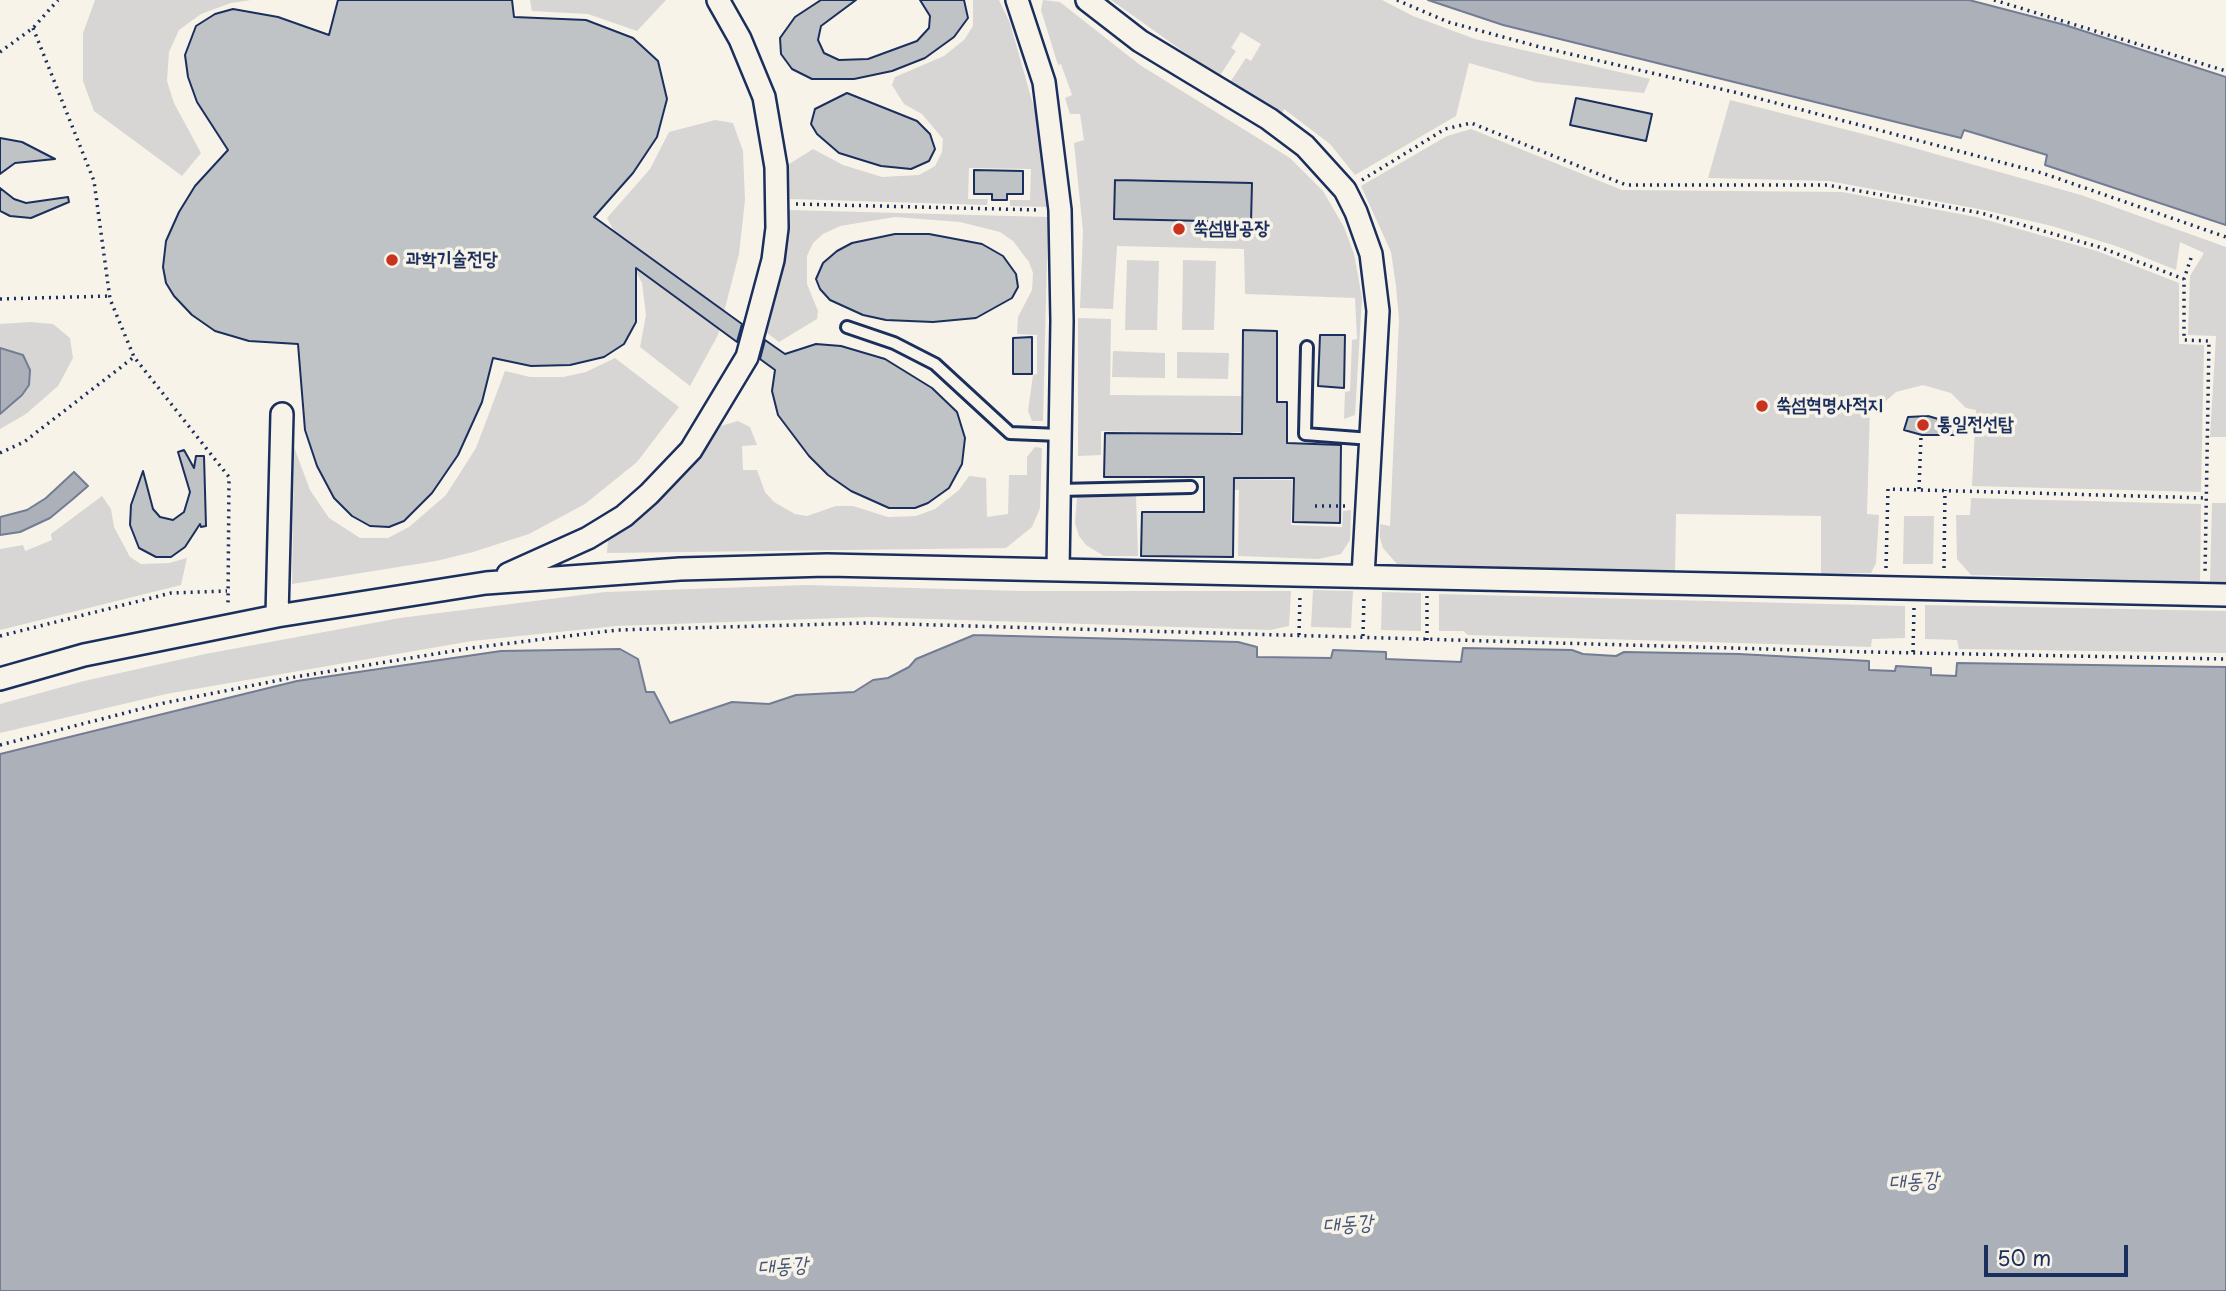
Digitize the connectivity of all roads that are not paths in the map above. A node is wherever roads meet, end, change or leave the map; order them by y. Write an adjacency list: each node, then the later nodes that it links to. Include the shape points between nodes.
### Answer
1 (718, 0): 12 (street, via 744,48 772,131 777,203 773,260 747,357 691,450 649,494 605,528)
2 (1017, 0): 7 (street, via 1044,82 1060,210)
3 (1087, 0): 8 (street, via 1140,41 1287,133 1345,190 1364,230 1376,280)
4 (847, 327): 7 (lane, via 934,364 1010,433)
5 (1307, 347): 8 (lane, via 1305,435)
6 (282, 414): 15 (street)
7 (1060, 435): 10 (street)
8 (1371, 439): 13 (street)
9 (1191, 486): 10 (lane)
10 (1059, 490): 11 (street)
11 (1058, 570): 12 (street, via 827,565 680,569); 13 (street)
12 (486, 583): 15 (street)
13 (1363, 585): 14 (street, via 1886,587)
14 (2216, 595)
15 (277, 616): 16 (street, via 84,655)
16 (0, 679)

